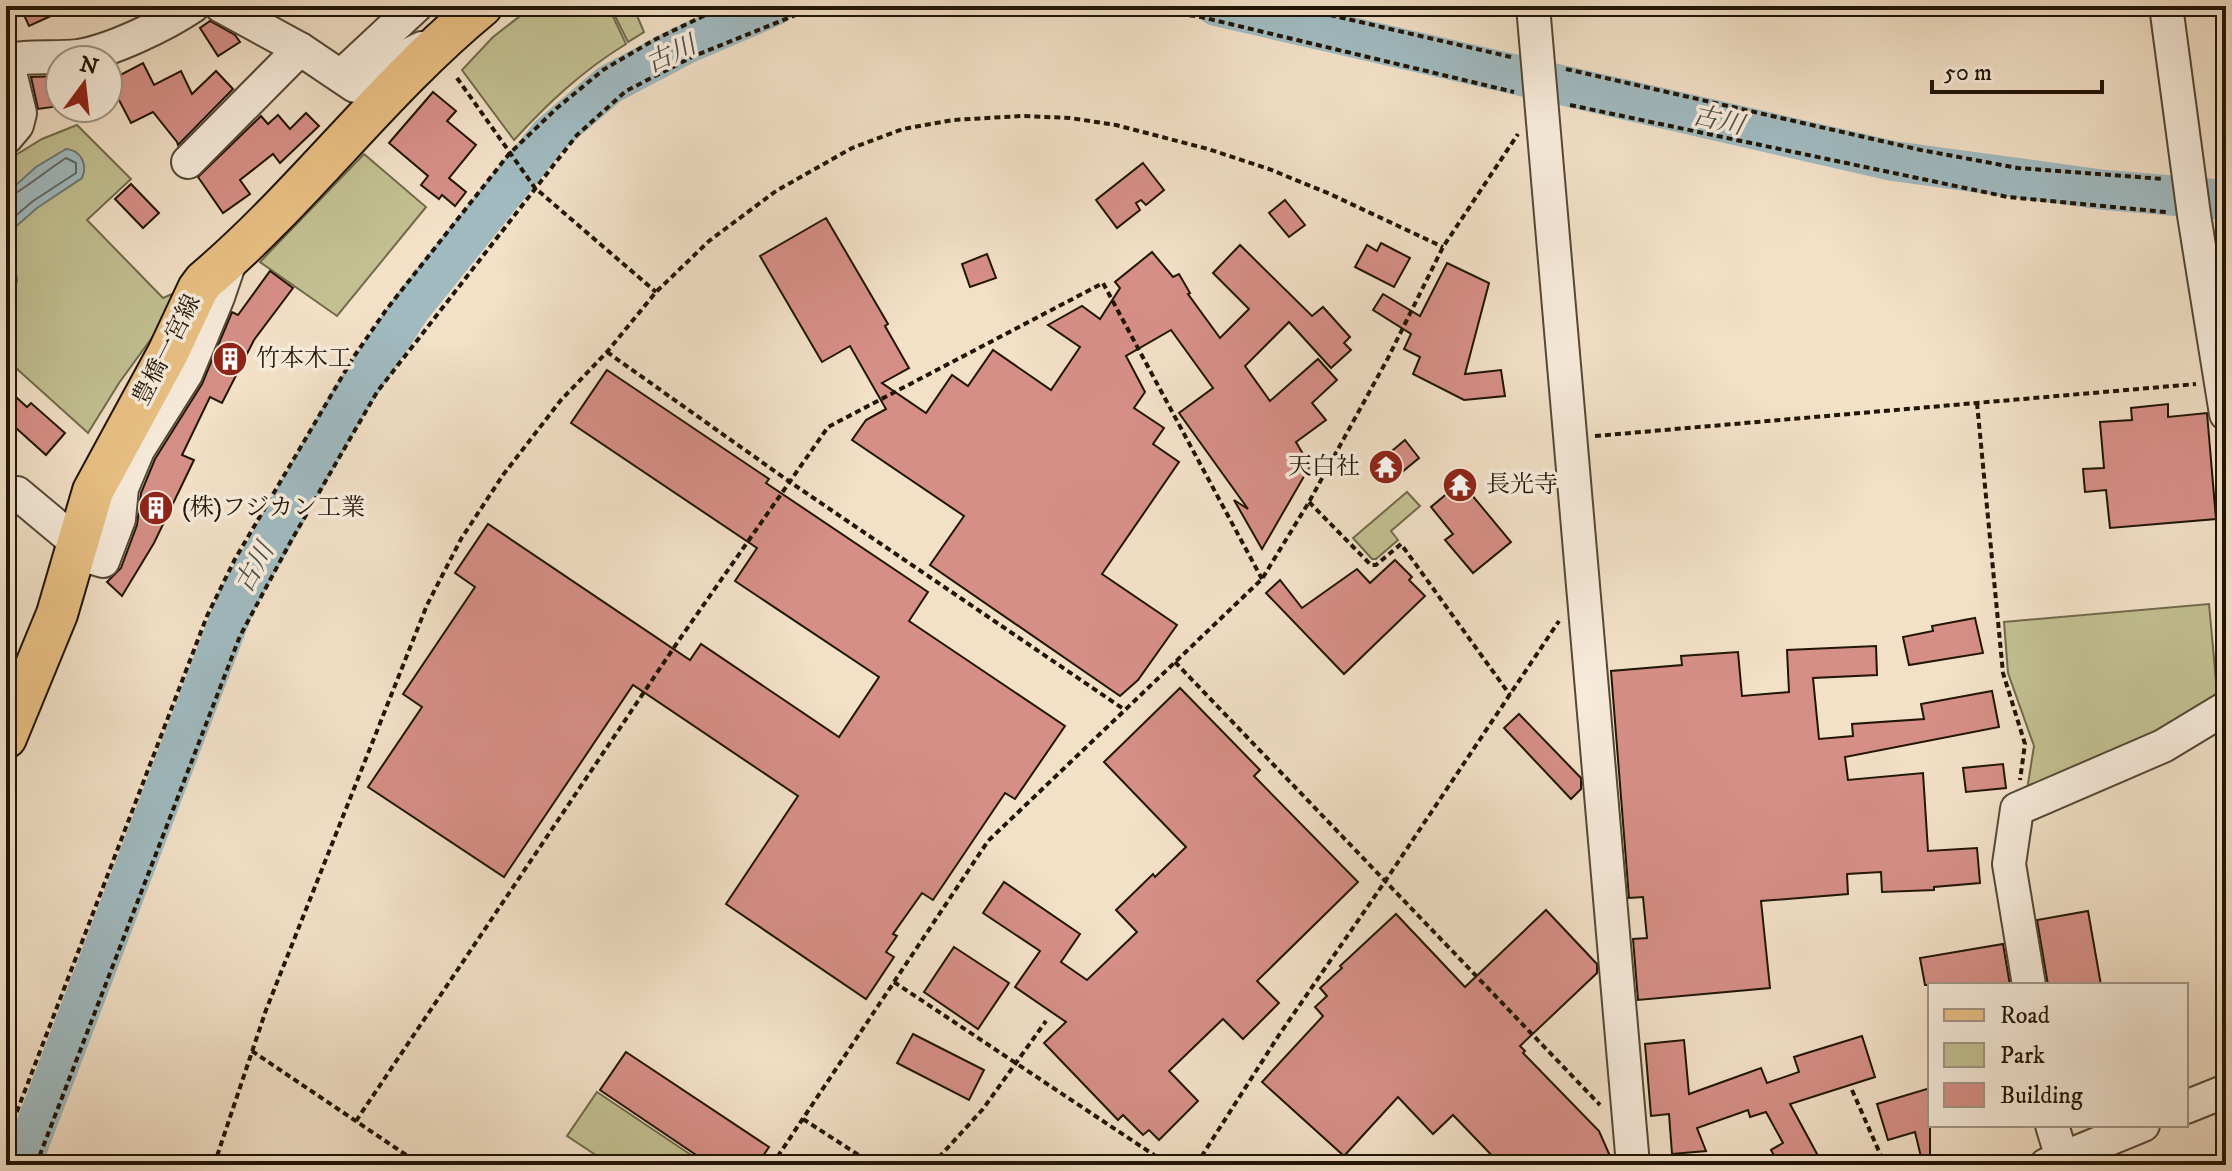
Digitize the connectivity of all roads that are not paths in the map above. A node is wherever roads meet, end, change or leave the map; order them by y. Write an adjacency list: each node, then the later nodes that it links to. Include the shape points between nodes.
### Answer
1 (193, 6): 9 (street, via 108,49 76,56)
2 (221, 6): 8 (street)
3 (416, 6): 10 (street)
4 (482, 6): 7 (main road, 豊橋一宮線)
5 (1533, 6): 23 (street)
6 (2166, 6): 13 (street)
7 (443, 38): 10 (street, via 366,82 355,86); 15 (main road, 豊橋一宮線, via 204,281 100,476)
8 (300, 49): 10 (street); 12 (street)
9 (7, 58): 11 (street, via 20,113)
10 (341, 76)
11 (6, 138)
12 (188, 162)
13 (2226, 414)
14 (17, 493): 15 (street)
15 (78, 544): 17 (main road, 豊橋一宮線, via 57,614)
16 (2226, 708): 18 (street, via 2163,746 2017,809 2009,864)
17 (6, 738)
18 (2029, 983)
19 (2226, 1091): 20 (street)
20 (2188, 1106)
21 (2052, 1127): 24 (street)
22 (2138, 1127): 24 (street)
23 (1639, 1162)
24 (2054, 1162)

